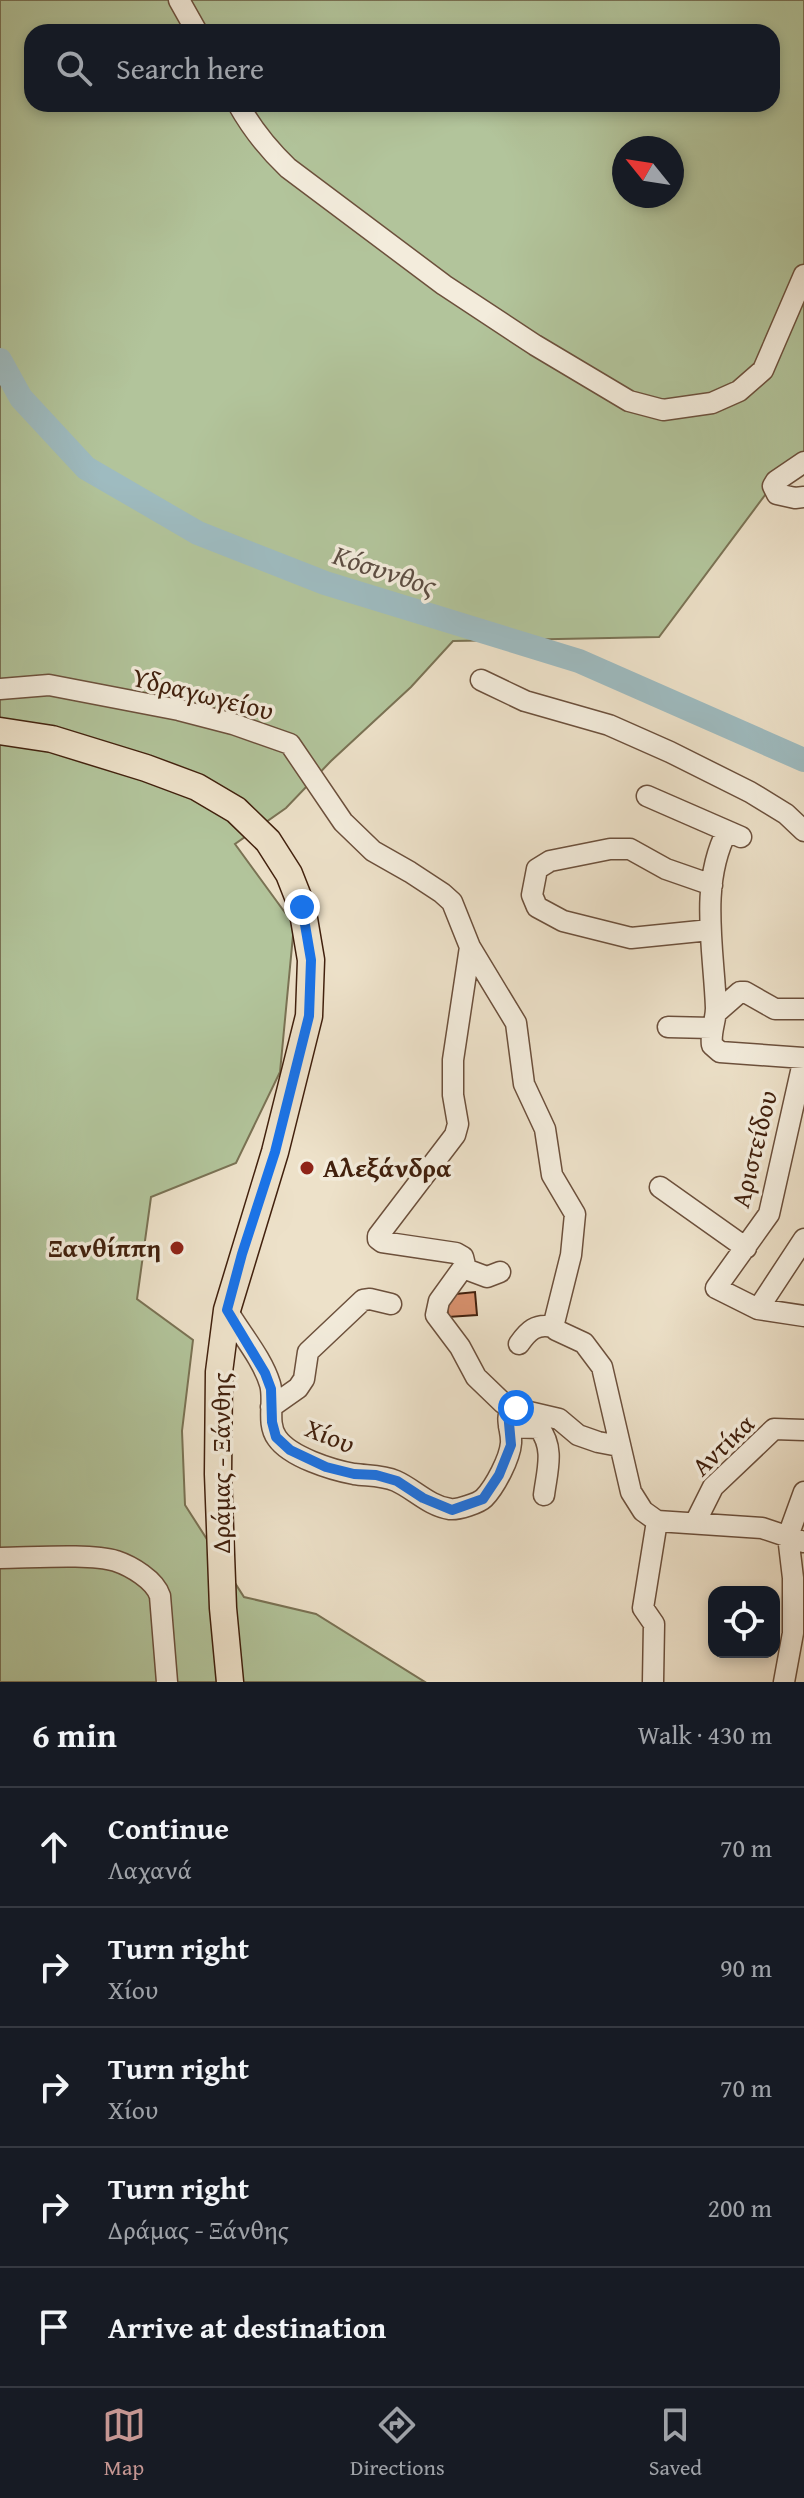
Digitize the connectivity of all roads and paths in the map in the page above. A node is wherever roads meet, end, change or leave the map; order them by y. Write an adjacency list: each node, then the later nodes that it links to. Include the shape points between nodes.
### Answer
1 (179, 0): 2 (street)
2 (192, 24)
3 (243, 112): 4 (street, via 268,150 444,285 629,401 663,410 687,409 739,391 763,370)
4 (804, 275)
5 (804, 462): 6 (street, via 773,486 777,494)
6 (804, 497)
7 (481, 680): 11 (street, via 670,752 750,792)
8 (0, 689): 14 (street, Υδραγωγείου, via 49,685 179,710 290,744 343,822 373,851 452,902)
9 (0, 731): 26 (main road, Δράμας - Ξάνθης, via 52,739 197,787 236,810 268,841 302,907 311,960 309,1016)
10 (647, 796): 12 (street, via 734,834 718,855)
11 (804, 831)
12 (712, 885): 13 (street); 13 (street, via 630,849 610,849 550,861 537,869 532,895 537,907 563,921 631,938)
13 (710, 930): 16 (street)
14 (470, 947): 22 (street, via 453,1060 455,1135 378,1236 382,1242 456,1253 463,1257); 28 (street, Υδραγωγείου, via 516,1023 524,1084 545,1129 552,1175 575,1214)
15 (804, 1009): 16 (street, via 775,1009 740,992)
16 (714, 1020): 17 (street); 18 (street, via 712,1045 720,1052)
17 (668, 1027)
18 (804, 1058): 21 (street, Αριστείδου, via 769,1214)
19 (660, 1187): 21 (street)
20 (804, 1239): 25 (street)
21 (746, 1248): 25 (street, Αριστείδου, via 716,1288)
22 (463, 1268): 23 (street, via 487,1277); 31 (street, via 439,1301 436,1315)
23 (500, 1272)
24 (391, 1304): 30 (street, via 363,1300 308,1352 298,1388)
25 (758, 1309): 27 (street)
26 (227, 1310): 30 (street, Χίου, via 265,1373); 41 (main road, Δράμας - Ξάνθης, via 219,1372 218,1474)
27 (804, 1316)
28 (553, 1327): 29 (street, via 536,1326); 33 (street, via 584,1343 602,1367)
29 (519, 1344)
30 (271, 1407): 31 (street, Χίου, via 276,1437 290,1450 326,1467 397,1481 452,1510 483,1499 505,1463)
31 (510, 1418): 33 (street, via 559,1419 578,1435); 35 (street, via 539,1428 546,1437 550,1447)
32 (804, 1430): 37 (street, Αντίκα, via 774,1429 713,1487)
33 (619, 1446): 36 (street, via 631,1492)
34 (804, 1492): 38 (street)
35 (544, 1495)
36 (657, 1521): 37 (street); 42 (street, via 643,1608 654,1624)
37 (695, 1523): 38 (street, via 762,1528)
38 (796, 1539): 43 (street, via 793,1633)
39 (0, 1558): 40 (street, via 115,1561 142,1575 160,1596)
40 (167, 1682)
41 (230, 1682)
42 (653, 1682)
43 (784, 1682)

